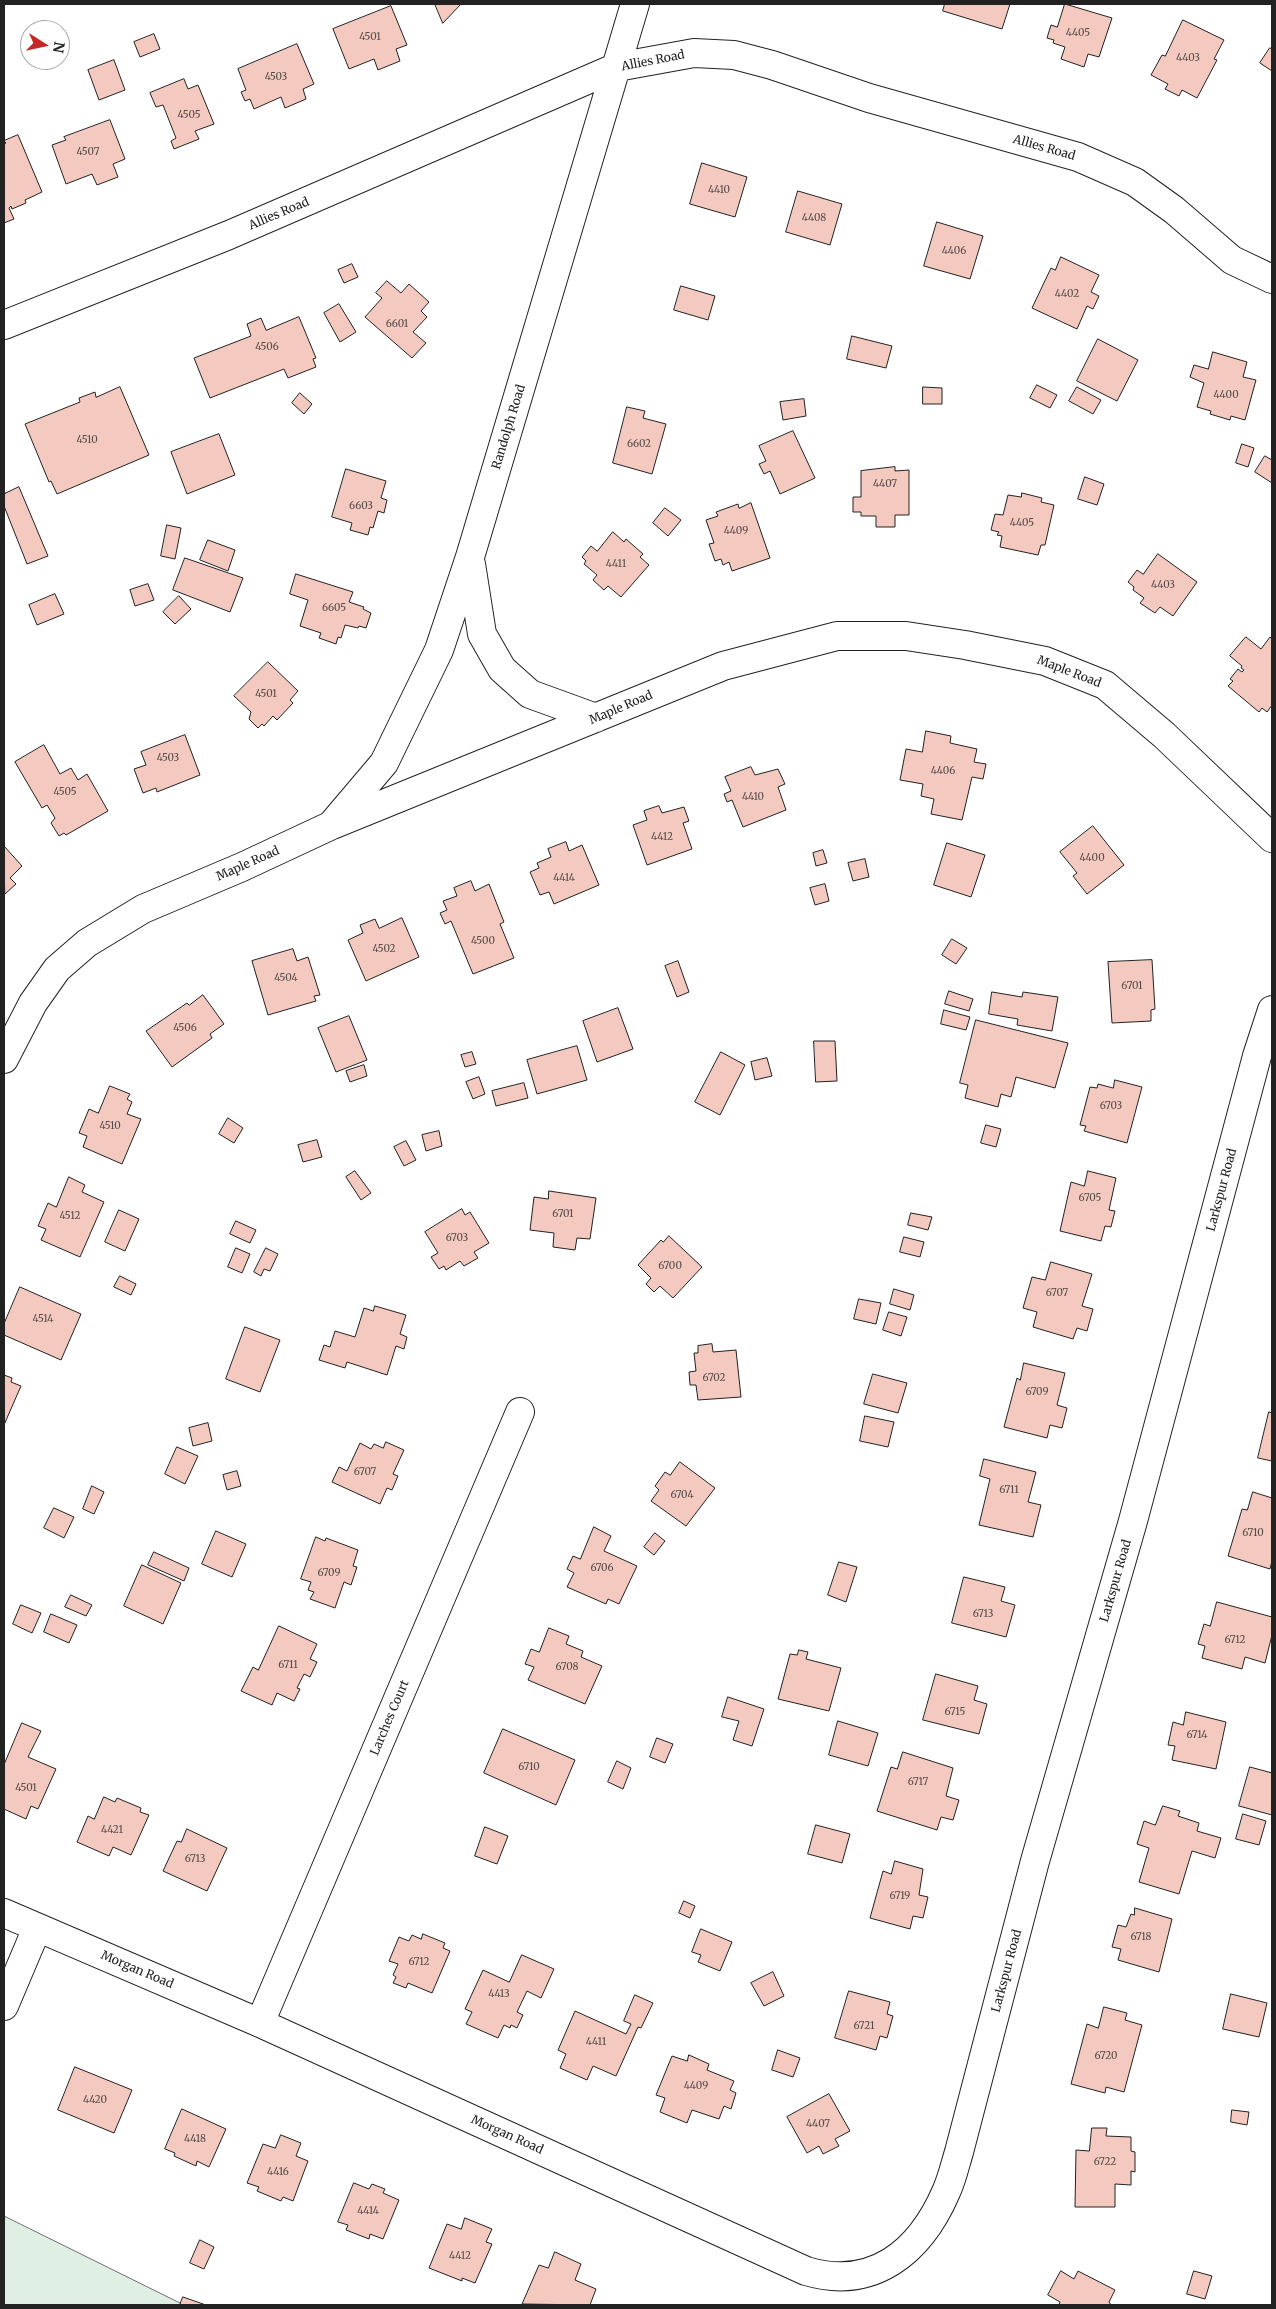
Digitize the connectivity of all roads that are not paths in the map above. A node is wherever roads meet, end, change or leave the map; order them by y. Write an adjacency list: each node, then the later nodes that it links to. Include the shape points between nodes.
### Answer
1 (635, 4): 2 (street, Randolph Road)
2 (617, 67): 3 (street, Allies Road, via 694,53 734,55 869,98 1078,157 1135,182 1174,210 1232,260); 4 (street, Allies Road, via 229,235); 5 (street, Randolph Road)
3 (1272, 279)
4 (4, 324)
5 (470, 557): 6 (street, via 482,634 502,669 530,694); 7 (street, Randolph Road, via 439,650 403,728 384,764)
6 (596, 718): 7 (street, Maple Road); 8 (street, Maple Road, via 723,666 836,636 906,636 966,645 1045,661 1105,685 1164,735)
7 (332, 825): 10 (street, Maple Road, via 143,909 87,943 57,969 33,1003)
8 (1272, 838)
9 (1272, 1010): 16 (street, Larkspur Road, via 1133,1521 1035,1861)
10 (4, 1059)
11 (520, 1412): 15 (street, Larches Court)
12 (4, 1913): 13 (street, Morgan Road)
13 (37, 1928): 14 (street); 15 (street, Morgan Road)
14 (4, 2006)
15 (260, 2023): 16 (street, Morgan Road, via 822,2276 846,2277 870,2272 895,2261 915,2243 932,2220 947,2190)
16 (959, 2152)

